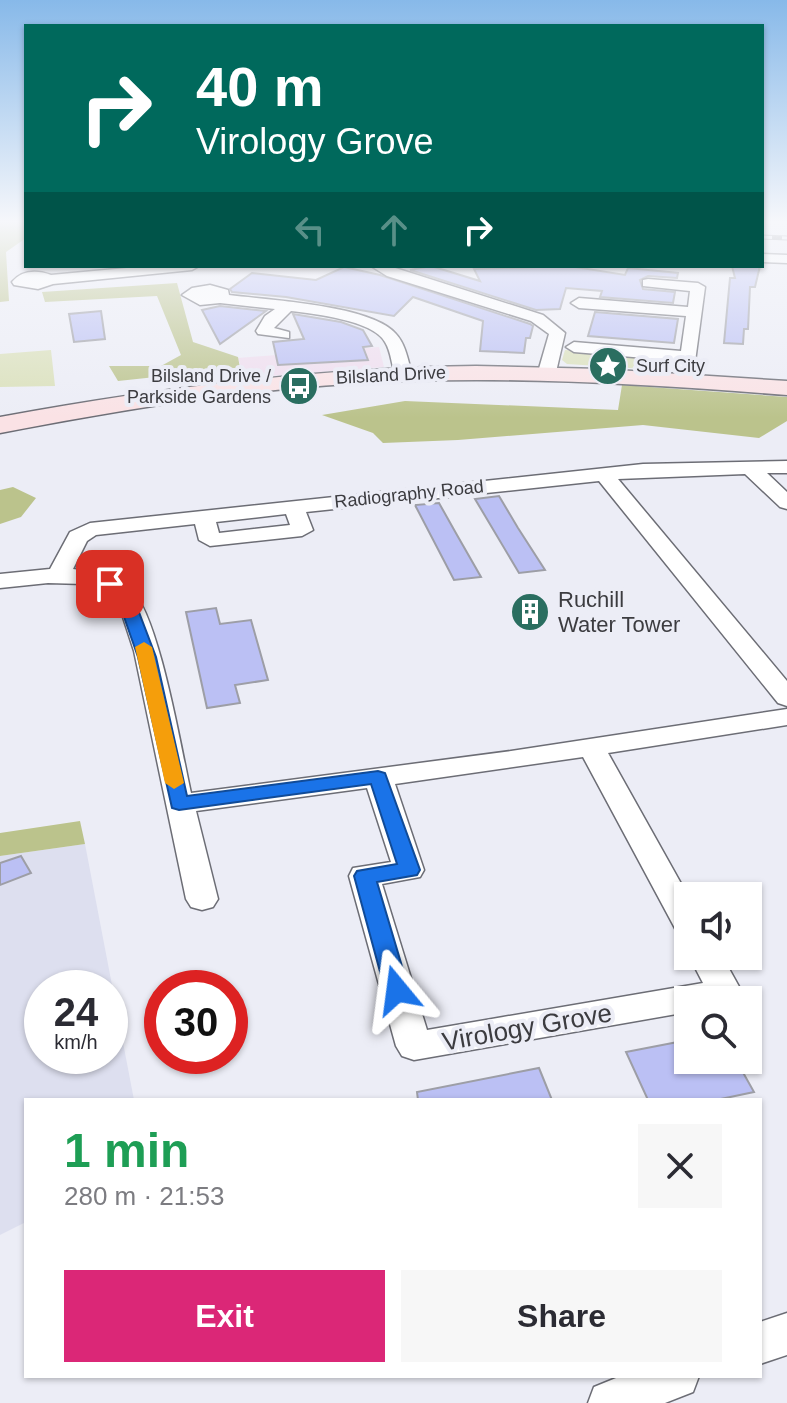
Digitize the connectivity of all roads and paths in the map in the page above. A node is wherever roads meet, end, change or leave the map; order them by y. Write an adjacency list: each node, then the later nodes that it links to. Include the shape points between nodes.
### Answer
1 (439, 287): 10 (street, via 552,327 557,333)
2 (698, 287): 6 (street)
3 (220, 298): 5 (street)
4 (579, 303): 6 (street)
5 (286, 308): 7 (street, via 258,331); 11 (street, via 372,324 390,336)
6 (692, 312): 9 (street)
7 (283, 335)
8 (574, 347): 9 (street)
9 (687, 368): 10 (main road, Bilsland Drive); 12 (main road, Bilsland Drive)
10 (547, 372): 11 (main road, Bilsland Drive)
11 (403, 374): 13 (main road, Bilsland Drive, via 229,387)
12 (786, 388)
13 (0, 425)
14 (787, 467): 15 (street, Radiography Road)
15 (750, 468): 16 (street, Radiography Road); 17 (street)
16 (604, 474): 18 (street, Radiography Road, via 294,506 302,530 210,540 204,516 90,529 78,537); 20 (street)
17 (787, 503)
18 (58, 576): 19 (street); 24 (street, via 110,584 124,594 147,657)
19 (0, 581)
20 (787, 698)
21 (787, 717): 22 (street)
22 (591, 747): 23 (street); 25 (street)
23 (378, 777): 24 (street); 27 (street, Virology Grove, via 409,870 364,876 414,1046 725,992)
24 (179, 804): 26 (street)
25 (674, 898)
26 (202, 899)
27 (713, 970)
28 (787, 1334): 29 (street)
29 (762, 1342)
30 (672, 1378): 31 (street)
31 (610, 1403)

